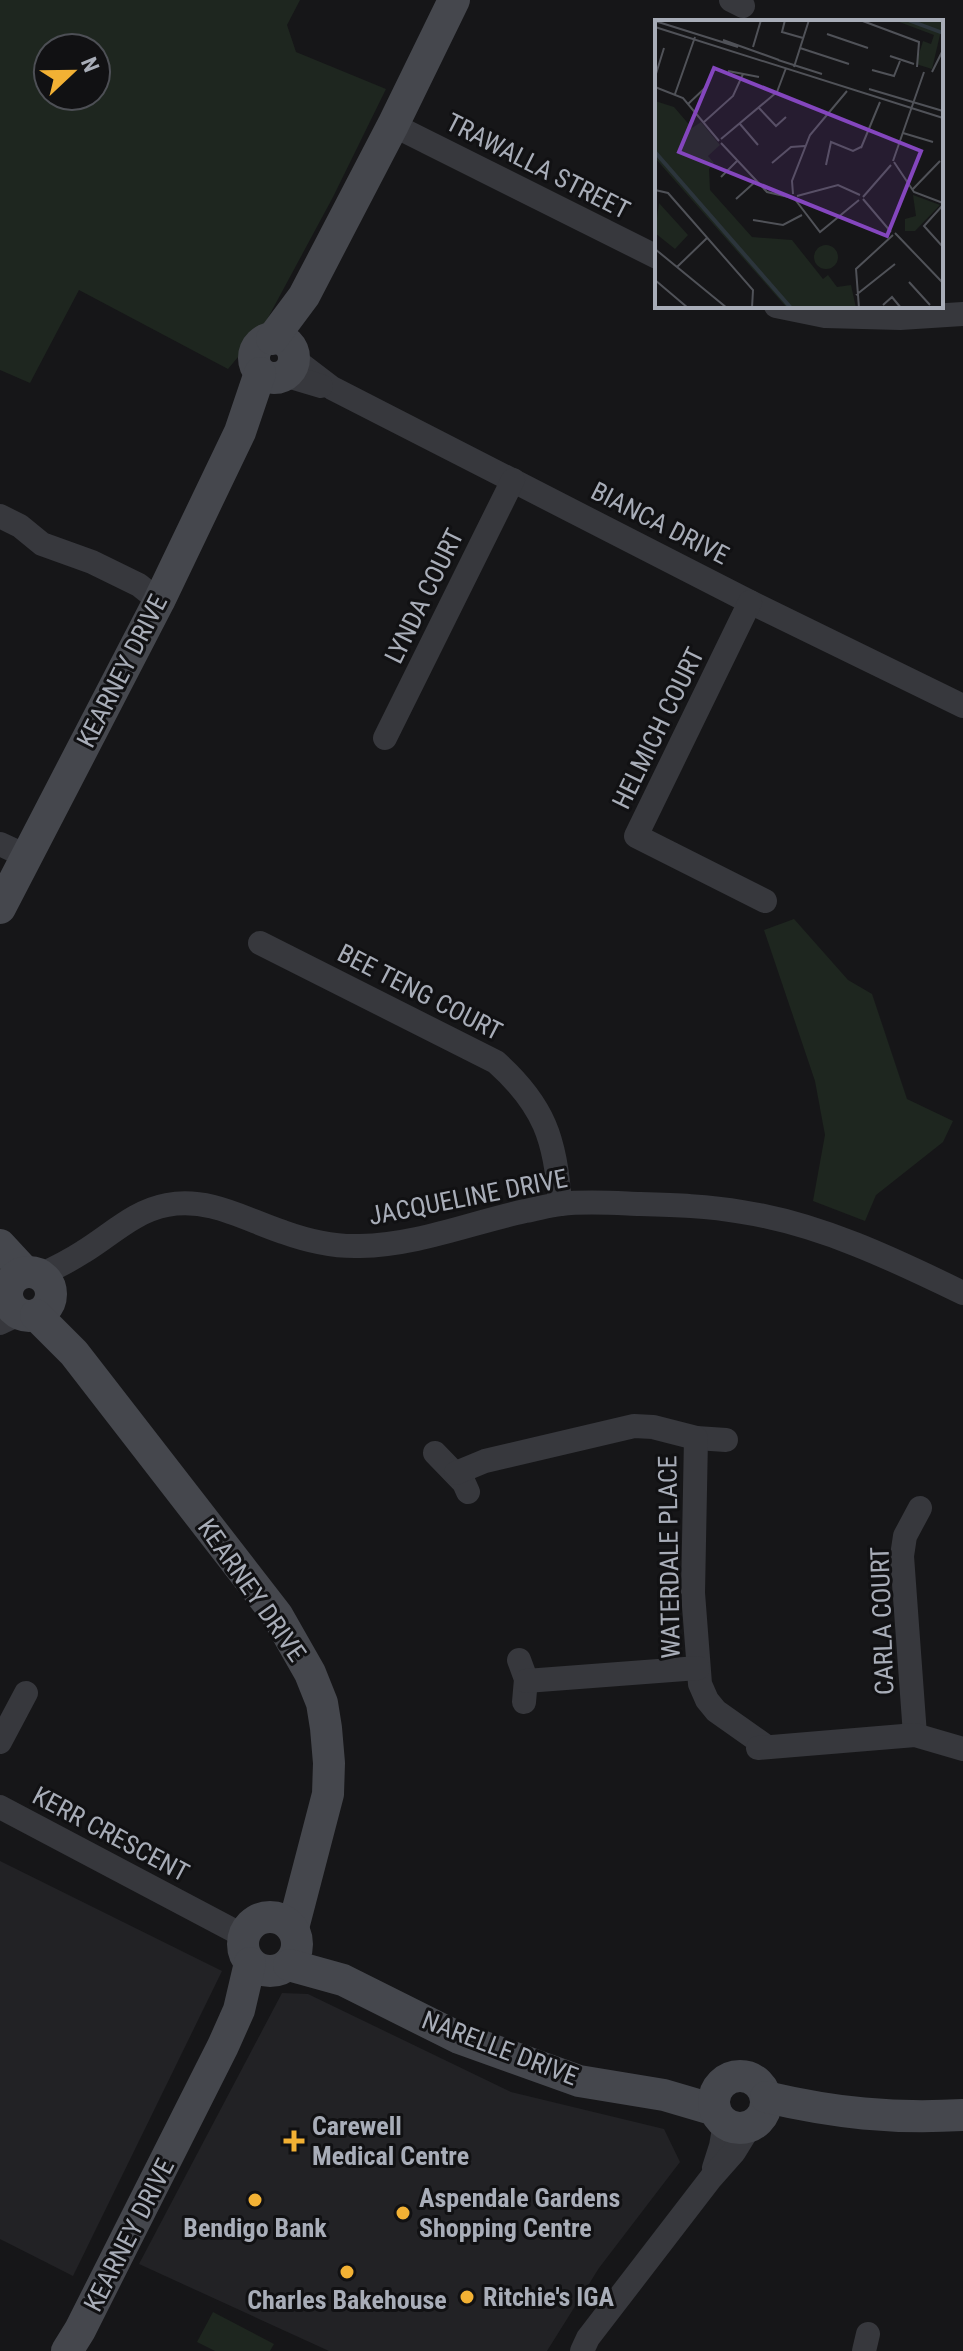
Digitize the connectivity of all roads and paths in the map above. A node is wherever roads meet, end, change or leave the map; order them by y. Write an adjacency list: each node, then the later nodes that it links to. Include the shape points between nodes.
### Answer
1 (454, 0): 2 (street, KEARNEY DRIVE)
2 (393, 125): 3 (street, TRAWALLA STREET); 6 (street, KEARNEY DRIVE, via 304,296)
3 (655, 256)
4 (786, 308): 5 (street, via 825,316)
5 (963, 314)
6 (279, 362): 7 (street, BIANCA DRIVE); 9 (street, KEARNEY DRIVE)
7 (513, 480): 10 (street, BIANCA DRIVE); 12 (street, LYNDA COURT)
8 (0, 516): 9 (street, via 42,544 92,562)
9 (159, 601): 13 (street, KEARNEY DRIVE)
10 (750, 602): 11 (street, BIANCA DRIVE); 14 (street, HELMICH COURT, via 636,836)
11 (963, 706)
12 (385, 738)
13 (13, 850): 15 (street, KEARNEY DRIVE)
14 (765, 901)
15 (0, 908)
16 (260, 943): 17 (street, BEE TENG COURT, via 496,1062 538,1109 550,1140)
17 (560, 1204): 19 (street, JACQUELINE DRIVE, via 680,1205 742,1212 840,1239); 20 (street, JACQUELINE DRIVE, via 419,1239 358,1246 324,1244 211,1206 165,1205 122,1224)
18 (0, 1245): 20 (street, KEARNEY DRIVE)
19 (963, 1293)
20 (21, 1295): 32 (street, KEARNEY DRIVE, via 74,1353 277,1615 322,1703 328,1794 312,1863)
21 (696, 1438): 22 (street); 23 (street, WATERDALE PLACE, via 634,1426 495,1459 462,1483); 25 (street, WATERDALE PLACE, via 693,1571)
22 (726, 1440)
23 (435, 1453)
24 (920, 1508): 28 (street, CARLA COURT, via 905,1536 902,1556)
25 (698, 1668): 26 (street); 28 (street, WATERDALE PLACE, via 713,1707 762,1748)
26 (523, 1681)
27 (26, 1693): 29 (street)
28 (915, 1735): 30 (street)
29 (0, 1742)
30 (963, 1749)
31 (0, 1807): 32 (street, KERR CRESCENT)
32 (272, 1944): 33 (street, NARELLE DRIVE, via 459,2038 579,2081); 35 (street, KEARNEY DRIVE)
33 (739, 2110): 34 (street, NARELLE DRIVE); 36 (street, via 734,2152)
34 (963, 2115)
35 (75, 2344)
36 (582, 2351)

